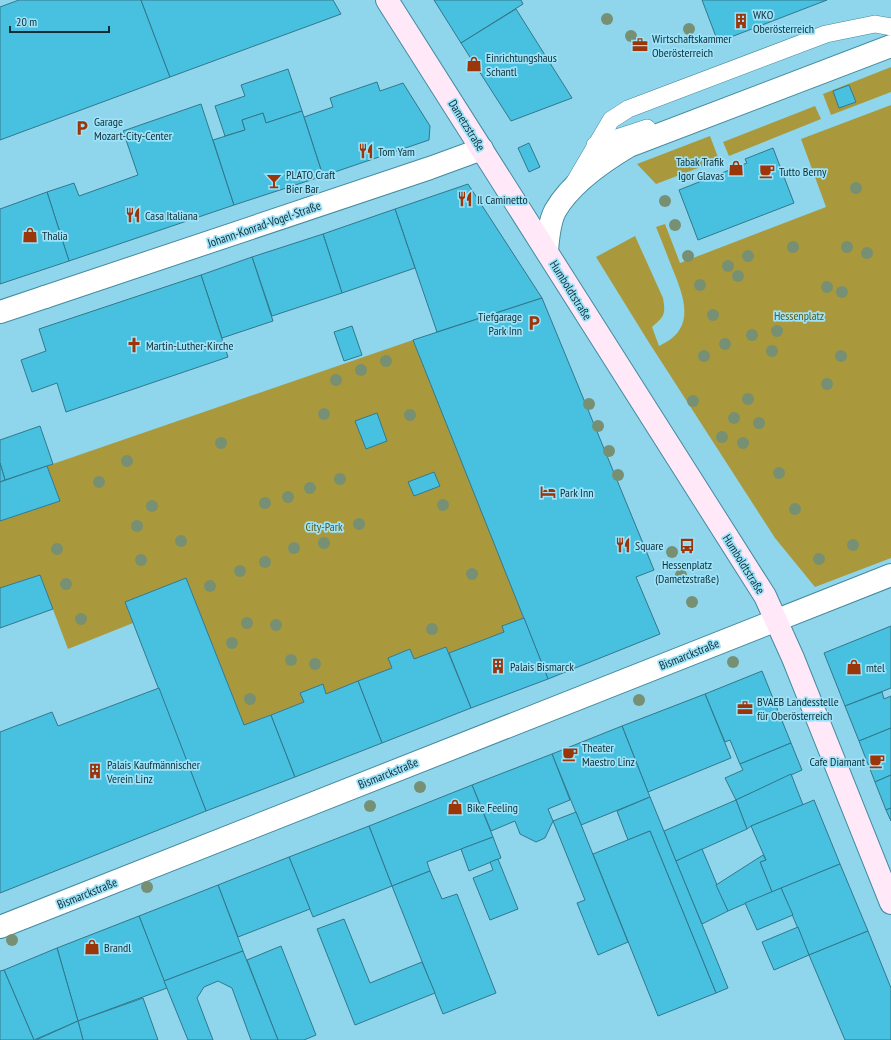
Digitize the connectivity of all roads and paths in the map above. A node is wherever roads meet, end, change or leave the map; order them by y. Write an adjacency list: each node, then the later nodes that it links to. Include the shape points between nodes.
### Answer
1 (387, 0): 6 (main road, Dametzstraße)
2 (891, 27): 5 (lane, via 875,24 826,34 628,109 611,120)
3 (891, 38): 5 (lane)
4 (891, 46): 7 (street, via 629,146 592,171)
5 (595, 145): 7 (lane)
6 (482, 149): 8 (main road, Dametzstraße); 9 (street, Johann-Konrad-Vogel-Straße)
7 (566, 196): 8 (street, via 555,212)
8 (546, 251): 11 (main road, Humboldtstraße, via 765,596)
9 (0, 312)
10 (891, 574): 11 (street)
11 (776, 619): 12 (main road, Humboldtstraße); 13 (street, Bismarckstraße)
12 (891, 903)
13 (0, 927)

